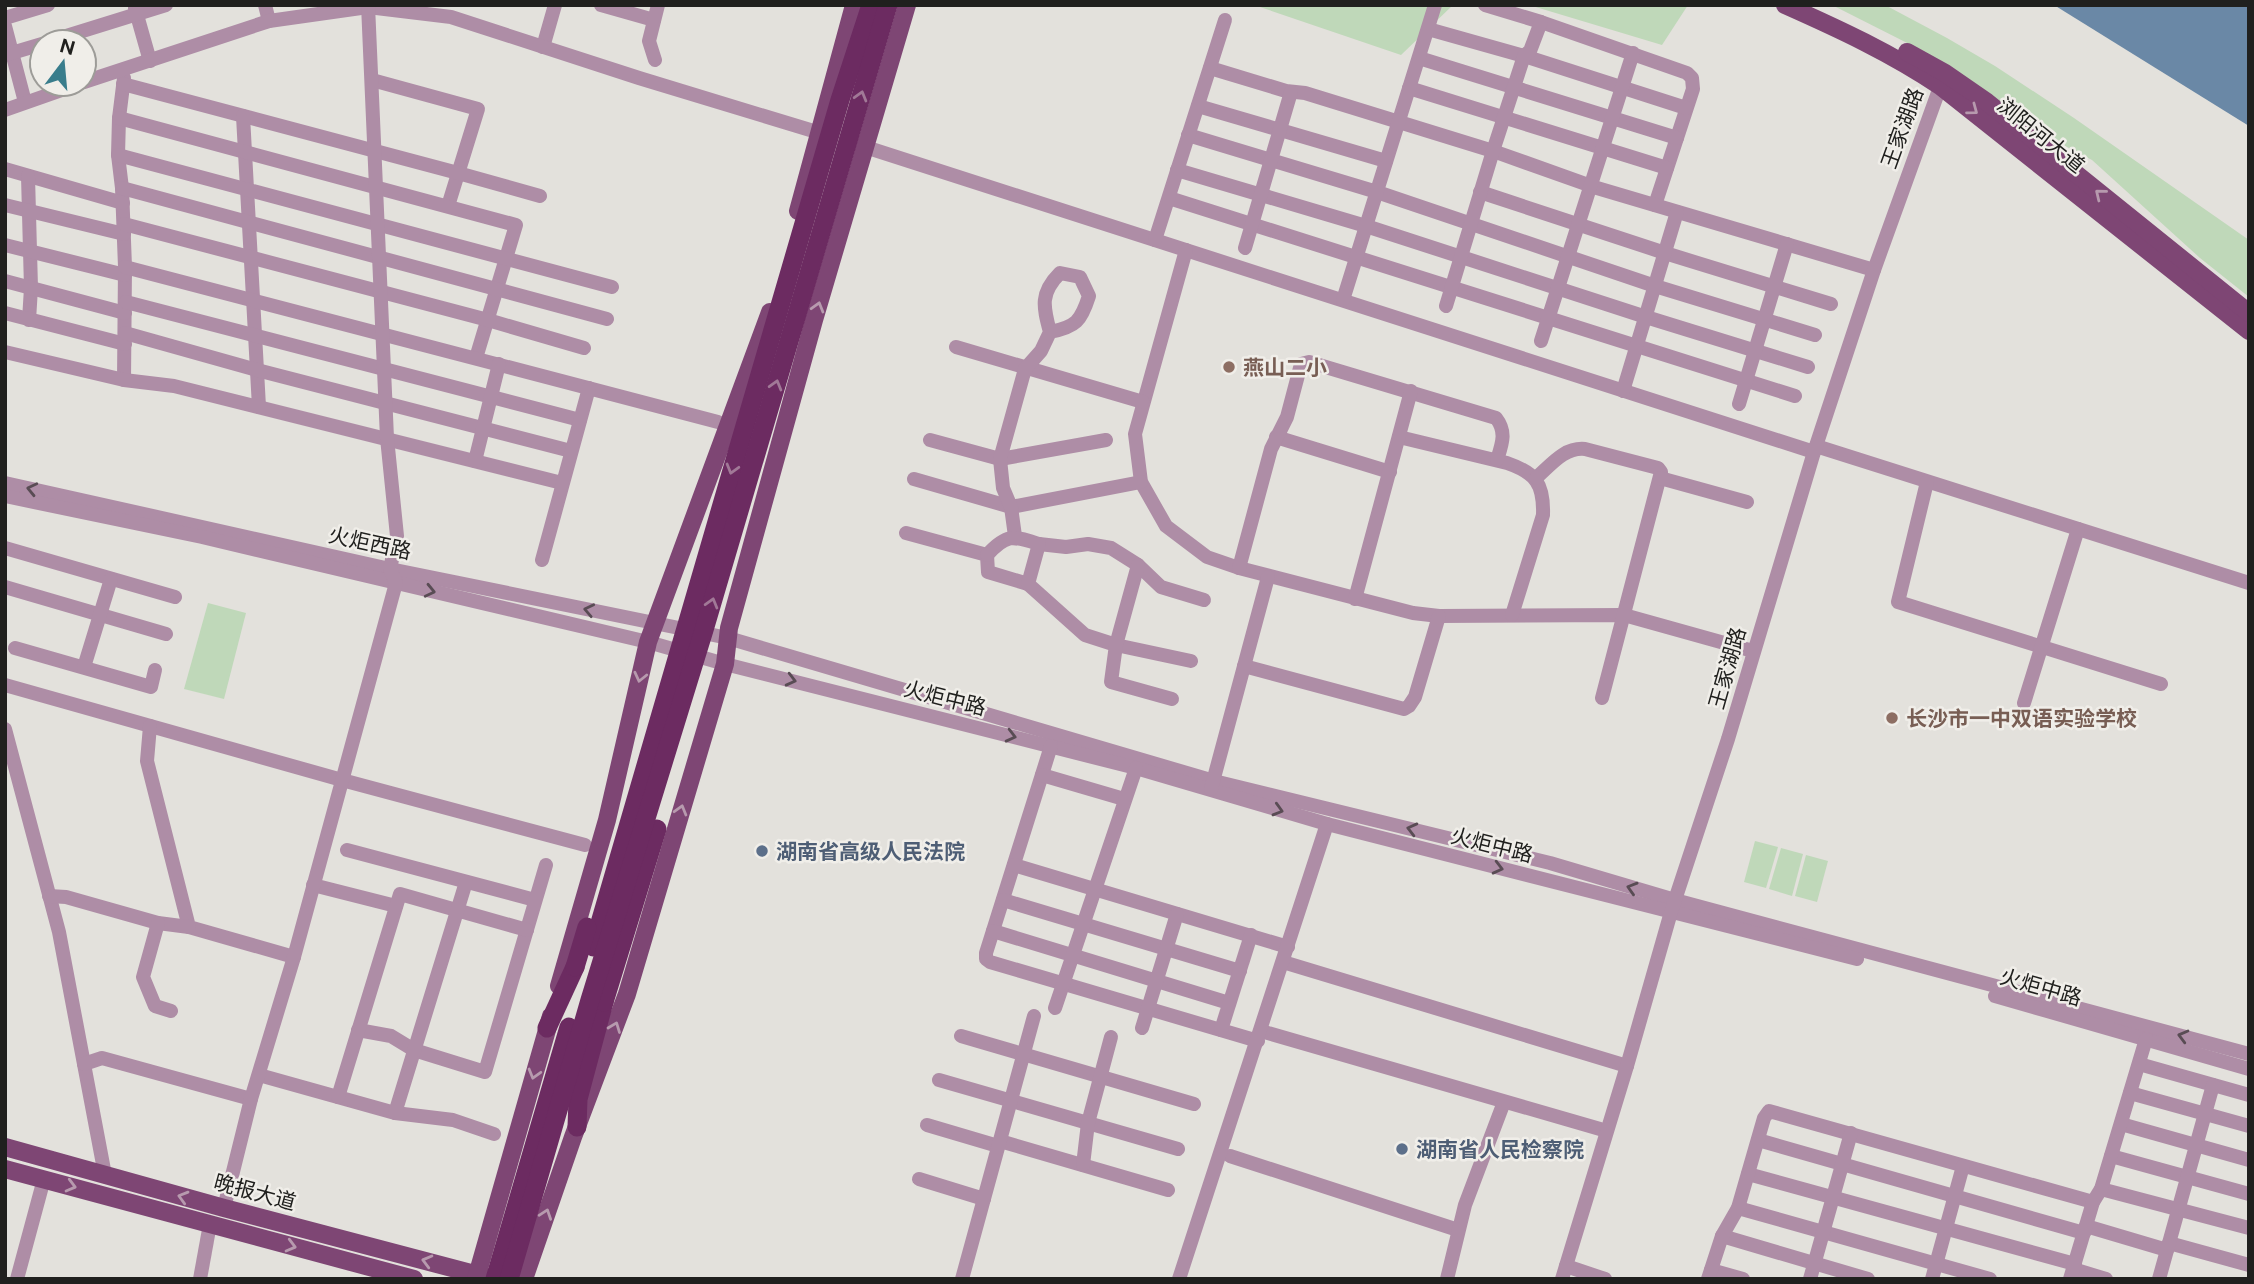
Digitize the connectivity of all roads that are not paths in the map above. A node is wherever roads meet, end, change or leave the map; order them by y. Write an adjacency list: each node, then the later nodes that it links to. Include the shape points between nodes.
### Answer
1 (48, 5): 18 (street)
2 (166, 5): 15 (street)
3 (265, 5): 20 (street)
4 (555, 5): 25 (street)
5 (601, 5): 17 (street)
6 (853, 5): 54 (main road)
7 (871, 5): 205 (highway, one-way to 205, bridge, via 840,100)
8 (888, 5): 205 (highway, one-way to 8, bridge)
9 (907, 5): 57 (main road)
10 (1435, 5): 24 (street)
11 (1485, 5): 21 (street)
12 (1785, 5): 36 (main road, 浏阳河大道)
13 (1811, 5): 36 (main road, 浏阳河大道, via 1862,28)
14 (368, 6): 16 (street); 20 (street); 37 (street)
15 (135, 10): 23 (street); 32 (street)
16 (452, 11): 25 (street)
17 (656, 12): 31 (street, via 649,41)
18 (5, 18)
19 (1225, 20): 33 (street)
20 (269, 21): 32 (street)
21 (1541, 22): 27 (street); 29 (street)
22 (5, 26): 28 (street)
23 (86, 28)
24 (1428, 29): 29 (street); 30 (street)
25 (543, 47): 54 (street)
26 (28, 48): 28 (street)
27 (1633, 53): 40 (street); 46 (street, via 1692,78)
28 (9, 54): 44 (street)
29 (1524, 56): 39 (street); 40 (street)
30 (1419, 58): 39 (street); 41 (street)
31 (654, 60)
32 (150, 61): 34 (street)
33 (1210, 68): 42 (street); 45 (street)
34 (125, 69): 35 (street); 38 (street)
35 (98, 78)
36 (1942, 79): 105 (street, 王家湖路); 122 (main road, 浏阳河大道, one-way to 36, via 1987,102); 130 (main road, 浏阳河大道, one-way to 130, via 1980,116)
37 (372, 80): 59 (street); 68 (street, via 478,109)
38 (123, 84): 48 (street); 50 (street)
39 (1514, 86): 49 (street); 51 (street)
40 (1623, 87): 46 (street); 51 (street)
41 (1409, 88): 49 (street); 52 (street)
42 (1291, 92): 52 (street); 53 (street)
43 (37, 98): 44 (street)
44 (25, 102): 47 (street)
45 (1198, 106): 53 (street); 55 (street)
46 (1686, 108): 56 (street)
47 (5, 110)
48 (243, 116): 59 (street); 61 (street)
49 (1504, 117): 58 (street); 60 (street)
50 (119, 118): 61 (street); 62 (street)
51 (1612, 118): 56 (street); 58 (street)
52 (1399, 122): 60 (street); 64 (street)
53 (1280, 130): 63 (street); 64 (street)
54 (820, 133): 57 (street); 204 (main road, via 771,307)
55 (1188, 135): 63 (street); 67 (street)
56 (1677, 138): 65 (street)
57 (864, 146): 92 (street); 207 (main road, one-way to 57)
58 (1603, 147): 65 (street); 70 (street)
59 (374, 150): 68 (street); 71 (street)
60 (1493, 151): 70 (street); 75 (street)
61 (245, 153): 71 (street); 73 (street)
62 (118, 155): 72 (street); 73 (street)
63 (1269, 159): 74 (street); 76 (street)
64 (1386, 161): 74 (street)
65 (1667, 168): 81 (street)
66 (5, 169): 69 (street)
67 (1177, 170): 76 (street); 78 (street)
68 (458, 173): 77 (street); 82 (street)
69 (28, 176): 79 (street); 83 (street)
70 (1590, 186): 81 (street); 89 (street)
71 (376, 187): 82 (street); 86 (street)
72 (122, 188): 79 (street); 85 (street)
73 (247, 189): 85 (street); 86 (street)
74 (1377, 192): 87 (street); 90 (street)
75 (1480, 192): 87 (street); 89 (street)
76 (1259, 195): 88 (street); 90 (street)
77 (540, 196)
78 (1169, 198): 88 (street); 92 (street)
79 (123, 203): 91 (street)
80 (5, 205): 83 (street)
81 (1655, 205): 84 (street)
82 (448, 206): 100 (street, via 516,225)
83 (29, 211): 91 (street); 97 (street)
84 (1677, 212): 93 (street); 98 (street)
85 (249, 222): 103 (street); 104 (street)
86 (378, 223): 100 (street); 104 (street)
87 (1471, 223): 99 (street); 102 (street)
88 (1251, 224): 95 (street); 101 (street)
89 (1577, 225): 98 (street); 99 (street)
90 (1366, 226): 101 (street); 102 (street)
91 (124, 229): 103 (street); 106 (street)
92 (1155, 240): 96 (street)
93 (1787, 244): 105 (street); 109 (street)
94 (5, 245): 97 (street)
95 (1245, 248)
96 (1186, 250): 117 (street); 154 (street)
97 (29, 251): 106 (street); 112 (street)
98 (1665, 253): 108 (street); 109 (street)
99 (1567, 256): 108 (street); 114 (street)
100 (506, 257): 110 (street); 113 (street)
101 (1356, 257): 111 (street); 117 (street)
102 (1461, 257): 111 (street); 114 (street)
103 (251, 258): 115 (street); 116 (street)
104 (379, 258): 113 (street); 115 (street)
105 (1874, 270): 166 (street, 王家湖路)
106 (125, 271): 116 (street); 120 (street)
107 (5, 281): 112 (street)
108 (1655, 286): 123 (street); 126 (street)
109 (1774, 286): 118 (street); 126 (street)
110 (612, 287)
111 (1451, 287): 119 (street); 124 (street)
112 (31, 288): 120 (street); 127 (street)
113 (497, 288): 125 (street); 128 (street)
114 (1557, 288): 123 (street); 124 (street)
115 (381, 291): 128 (street); 131 (street)
116 (253, 300): 131 (street); 133 (street)
117 (1343, 300): 151 (street)
118 (1831, 304)
119 (1446, 306)
120 (126, 307): 133 (street); 134 (street)
121 (5, 313): 127 (street)
122 (2249, 313)
123 (1646, 317): 137 (street); 139 (street)
124 (1548, 318): 135 (street); 137 (street)
125 (607, 319)
126 (1765, 319): 132 (street); 139 (street)
127 (29, 320): 134 (street)
128 (488, 320): 138 (street); 141 (street)
129 (1050, 331): 144 (street)
130 (2249, 331)
131 (382, 334): 141 (street); 146 (street)
132 (1815, 335)
133 (256, 336): 145 (street); 146 (street)
134 (125, 339): 145 (street); 147 (street)
135 (1541, 341)
136 (956, 347): 144 (street)
137 (1636, 347): 148 (street); 151 (street)
138 (584, 348)
139 (1756, 351): 143 (street); 148 (street)
140 (5, 352): 147 (street)
141 (476, 358): 142 (street)
142 (499, 364): 149 (street); 153 (street)
143 (1808, 367)
144 (1025, 369): 154 (street); 168 (street)
145 (257, 370): 155 (street); 157 (street)
146 (384, 370): 153 (street); 155 (street)
147 (124, 380): 157 (street, via 174,386)
148 (1746, 380): 152 (street); 156 (street)
149 (589, 388): 158 (street); 159 (street)
150 (1411, 391): 161 (street, via 1309,362 1301,364 1287,417); 162 (street); 169 (street, via 1496,418 1503,427)
151 (1623, 391): 166 (street)
152 (1795, 396)
153 (491, 397): 158 (street); 160 (street)
154 (1143, 402): 176 (street, via 1135,434)
155 (386, 404): 160 (street); 163 (street)
156 (1739, 404)
157 (259, 407): 163 (street)
158 (580, 420): 167 (street)
159 (718, 422)
160 (483, 428): 167 (street); 170 (street)
161 (1276, 437): 171 (street); 190 (street)
162 (1399, 437): 169 (street); 171 (street)
163 (387, 438): 170 (street); 191 (street, via 397,536)
164 (930, 440): 168 (street)
165 (1106, 440): 168 (street)
166 (1815, 449): 175 (street); 212 (street, 王家湖路)
167 (571, 451): 178 (street)
168 (1000, 458): 181 (street, via 1003,488)
169 (1497, 460): 172 (street)
170 (475, 461): 178 (street)
171 (1390, 472): 198 (street)
172 (1536, 478): 173 (street, via 1574,448 1658,468); 201 (street, via 1543,515)
173 (1660, 478): 180 (street); 202 (street)
174 (914, 479): 181 (street)
175 (1927, 481): 182 (street); 210 (street, via 1898,602)
176 (1141, 482): 181 (street); 190 (street, via 1166,526 1207,557)
177 (5, 483): 191 (street, 火炬西路, one-way to 177)
178 (562, 483): 188 (street)
179 (5, 496): 191 (street, 火炬西路)
180 (1747, 502)
181 (1011, 507): 184 (street)
182 (2078, 529): 194 (street); 210 (street)
183 (906, 533): 187 (street)
184 (1014, 536): 185 (street); 187 (street, via 999,542)
185 (1039, 544): 189 (street, via 1111,548); 195 (street)
186 (5, 548): 193 (street)
187 (987, 555): 195 (street, via 988,572)
188 (542, 560)
189 (1139, 565): 199 (street, via 1161,587); 209 (street)
190 (1239, 568): 192 (street)
191 (393, 576): 204 (street, 火炬西路, one-way to 191); 208 (street, 火炬西路, one-way to 208); 228 (street)
192 (1268, 577): 198 (street); 215 (street)
193 (111, 579): 197 (street); 200 (street)
194 (2249, 583)
195 (1028, 584): 209 (street, via 1085,635)
196 (5, 587): 200 (street)
197 (175, 597)
198 (1355, 599): 203 (street)
199 (1204, 600)
200 (99, 615): 206 (street); 216 (street)
201 (1512, 615): 202 (street); 203 (street)
202 (1624, 615): 212 (street); 220 (street)
203 (1439, 616): 215 (street, via 1415,697 1404,709)
204 (655, 624): 207 (street, 火炬西路); 208 (main road)
205 (694, 631): 265 (highway, bridge, via 661,680 575,967); 297 (highway, bridge, via 703,676 604,1002 578,1098); 343 (highway, bridge); 347 (highway, bridge)
206 (166, 634)
207 (728, 638): 214 (main road); 229 (street, 火炬西路)
208 (648, 642): 214 (street, 火炬西路); 265 (main road, one-way to 265, via 607,820)
209 (1116, 645): 213 (street); 221 (street, via 1111,682)
210 (2041, 647): 218 (street); 222 (street)
211 (15, 648): 216 (street)
212 (1754, 651): 243 (street, 王家湖路)
213 (1191, 662)
214 (725, 663): 225 (street, 火炬中路, one-way to 225); 297 (main road, one-way to 214, via 627,994)
215 (1244, 666): 229 (street)
216 (84, 667): 217 (street, via 151,687)
217 (155, 670)
218 (2161, 684)
219 (5, 685): 223 (street)
220 (1602, 698)
221 (1172, 699)
222 (2024, 703)
223 (150, 726): 228 (street); 248 (street, via 147,761)
224 (5, 729): 239 (street)
225 (1051, 746): 226 (street, 火炬中路); 227 (street)
226 (1136, 768): 229 (street, 火炬中路); 230 (street)
227 (1042, 775): 230 (street); 235 (street)
228 (342, 780): 232 (street); 237 (street)
229 (1212, 786): 231 (street, 火炬中路, one-way to 231); 243 (street, one-way to 229, via 1549,863)
230 (1124, 799): 238 (street)
231 (1328, 824): 243 (street, 火炬中路, one-way to 243); 252 (street)
232 (585, 845)
233 (347, 850): 236 (street)
234 (546, 865): 240 (street)
235 (1014, 865): 238 (street); 241 (street)
236 (466, 882): 240 (street); 244 (street)
237 (313, 885): 242 (street); 255 (street)
238 (1094, 889): 245 (street); 247 (street)
239 (49, 896): 246 (street); 276 (street)
240 (536, 900): 249 (street)
241 (1003, 900): 247 (street); 250 (street)
242 (396, 906): 244 (street, via 400,894); 267 (street)
243 (1673, 906): 272 (street, 火炬中路); 274 (street, one-way to 243); 278 (street, 王家湖路)
244 (457, 911): 249 (street); 273 (street)
245 (1177, 914): 251 (street); 253 (street)
246 (158, 923): 248 (street); 263 (street, via 144,976 155,1006)
247 (1083, 923): 253 (street); 254 (street)
248 (189, 926): 255 (street)
249 (527, 930): 273 (street, via 485,1072)
250 (993, 931): 254 (street); 259 (street, via 986,959)
251 (1251, 936): 252 (street); 257 (street)
252 (1288, 947): 256 (street)
253 (1166, 948): 257 (street); 258 (street)
254 (1072, 956): 258 (street); 259 (street)
255 (294, 957): 280 (street)
256 (1283, 962): 270 (street); 278 (street)
257 (1240, 971): 260 (street)
258 (1156, 981): 260 (street); 262 (street)
259 (1063, 984): 261 (street); 262 (street)
260 (1229, 1003): 268 (street)
261 (1055, 1008)
262 (1148, 1009): 266 (street); 268 (street)
263 (171, 1011)
264 (1034, 1016): 275 (street)
265 (547, 1028): 343 (main road, one-way to 343)
266 (1142, 1028)
267 (358, 1030): 273 (street, via 391,1037); 286 (street)
268 (1220, 1030): 270 (street)
269 (961, 1036): 275 (street)
270 (1259, 1036): 289 (street); 350 (street)
271 (1111, 1037): 281 (street)
272 (2146, 1039): 277 (street); 279 (street, 火炬中路)
273 (414, 1051): 291 (street)
274 (2249, 1054)
275 (1024, 1055): 281 (street); 288 (street)
276 (84, 1064): 287 (street, via 102,1058); 314 (street)
277 (2139, 1064): 283 (street); 284 (street)
278 (1627, 1066): 340 (street, 王家湖路)
279 (2249, 1069)
280 (259, 1075): 286 (street); 287 (street)
281 (1100, 1077): 290 (street); 293 (street)
282 (939, 1080): 288 (street)
283 (2213, 1084): 285 (street); 292 (street)
284 (2130, 1093): 292 (street); 294 (street)
285 (2249, 1095)
286 (338, 1097): 291 (street)
287 (251, 1099): 325 (street)
288 (1010, 1101): 293 (street); 302 (street)
289 (1504, 1102): 298 (street); 330 (street)
290 (1194, 1104)
291 (395, 1113): 300 (street, via 453,1120)
292 (2205, 1114): 296 (street); 303 (street)
293 (1088, 1123): 305 (street); 310 (street)
294 (2121, 1124): 303 (street); 307 (street)
295 (928, 1125): 302 (street)
296 (2249, 1126)
297 (577, 1127): 348 (main road, one-way to 297)
298 (1600, 1129)
299 (1851, 1133): 301 (street, via 1769,1111); 309 (street); 311 (street)
300 (494, 1134)
301 (1758, 1140): 309 (street); 313 (street)
302 (999, 1143): 310 (street); 323 (street)
303 (2196, 1145): 308 (street); 315 (street)
304 (5, 1147): 314 (main road, 晚报大道)
305 (1178, 1149)
306 (1230, 1156): 330 (street)
307 (2111, 1156): 315 (street); 318 (street)
308 (2249, 1160)
309 (1842, 1164): 321 (street); 322 (street)
310 (1083, 1165): 319 (street)
311 (1964, 1166): 321 (street); 324 (street)
312 (5, 1169): 316 (main road, 晚报大道)
313 (1748, 1174): 322 (street); 326 (street)
314 (105, 1175): 325 (main road, 晚报大道, one-way to 314)
315 (2187, 1177): 320 (street); 327 (street)
316 (44, 1179): 328 (main road, 晚报大道, one-way to 328); 344 (street)
317 (919, 1180): 323 (street)
318 (2101, 1189): 324 (street); 327 (street)
319 (1168, 1190)
320 (2249, 1194)
321 (1955, 1196): 331 (street); 332 (street)
322 (1833, 1198): 331 (street); 333 (street)
323 (984, 1199): 349 (street)
324 (2093, 1202): 332 (street)
325 (224, 1208): 343 (main road, 晚报大道, one-way to 325)
326 (1738, 1208): 333 (street); 334 (street)
327 (2178, 1209): 329 (street); 335 (street)
328 (210, 1224): 345 (street); 346 (main road, 晚报大道, one-way to 346)
329 (2249, 1228)
330 (1458, 1230): 351 (street)
331 (1945, 1230): 337 (street); 339 (street)
332 (2085, 1230): 335 (street); 339 (street)
333 (1823, 1233): 336 (street); 337 (street)
334 (1722, 1236): 336 (street); 341 (street)
335 (2168, 1246): 338 (street); 342 (street)
336 (1815, 1263): 354 (street); 355 (street)
337 (1936, 1264): 356 (street); 357 (street)
338 (2249, 1265)
339 (2073, 1271): 358 (street)
340 (1564, 1272): 352 (street)
341 (1710, 1274): 353 (street)
342 (2165, 1277)
343 (485, 1278)
344 (18, 1279)
345 (200, 1279)
346 (414, 1279)
347 (509, 1279)
348 (524, 1279)
349 (962, 1279)
350 (1179, 1279)
351 (1447, 1279)
352 (1605, 1279)
353 (1743, 1279)
354 (1810, 1279)
355 (1868, 1279)
356 (1932, 1279)
357 (1990, 1279)
358 (2106, 1279)

